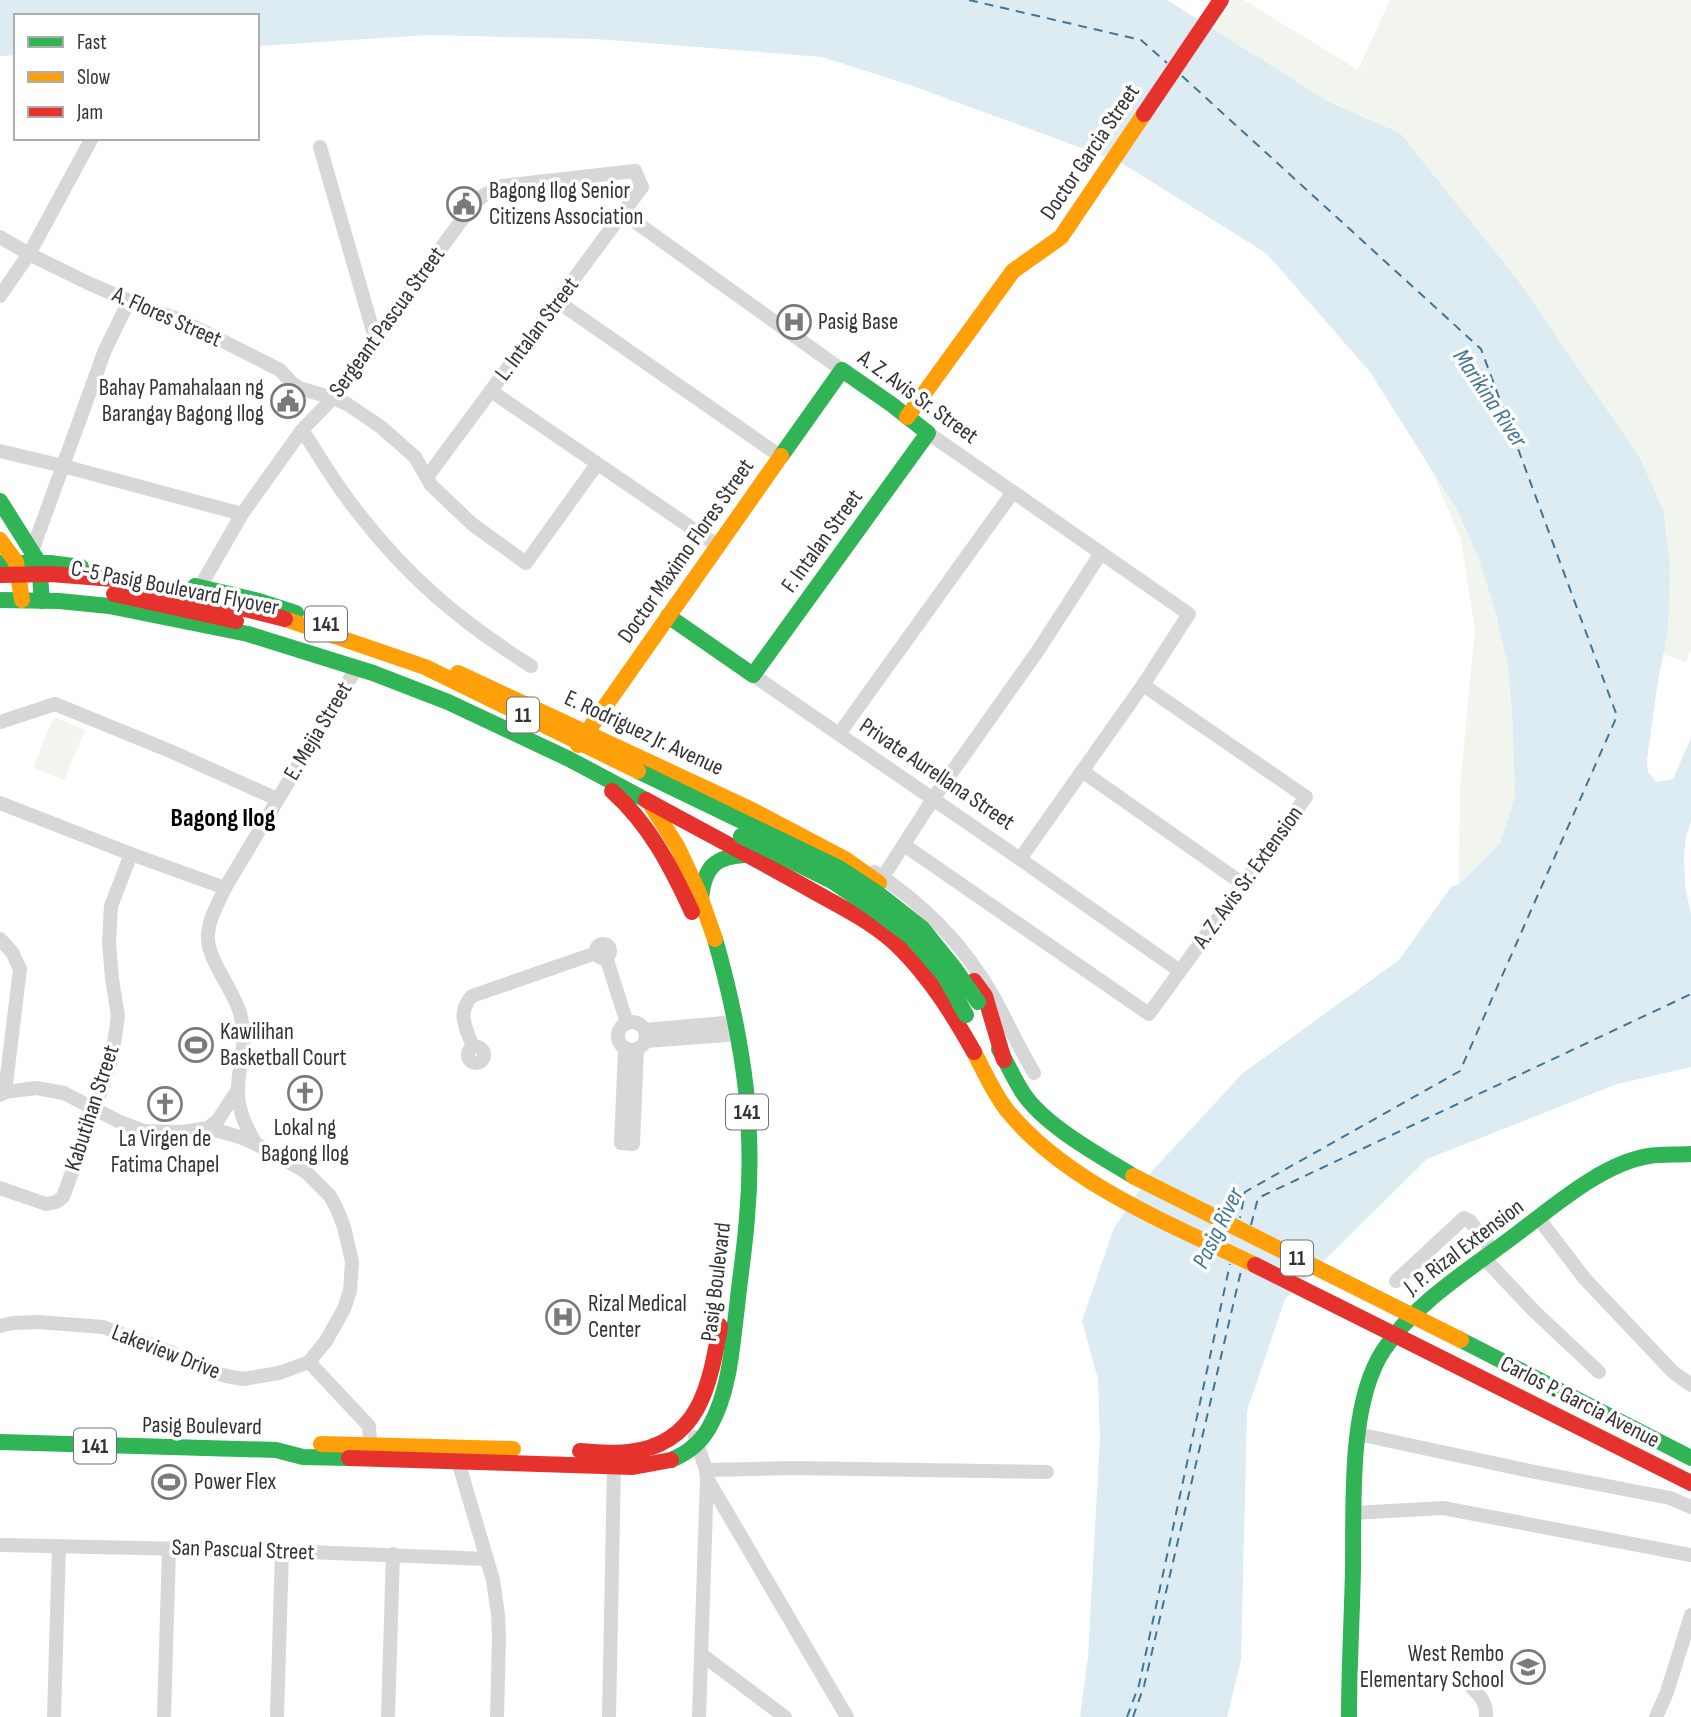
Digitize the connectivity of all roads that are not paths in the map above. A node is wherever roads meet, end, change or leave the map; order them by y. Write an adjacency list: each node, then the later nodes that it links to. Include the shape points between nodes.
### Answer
1 (1221, 0): 15 (main road, Doctor Garcia Street, via 1061,237 1013,271)
2 (91, 140): 7 (street)
3 (320, 148): 11 (street)
4 (640, 180): 5 (street, L. Intalan Street, via 642,187); 11 (street, Sergeant Pascua Street, via 635,171 502,186 486,194 475,202)
5 (623, 213): 10 (street, L. Intalan Street); 12 (street, A. Z. Avis Sr. Street)
6 (0, 237): 7 (street, A. Flores Street)
7 (29, 254): 8 (street); 9 (street, A. Flores Street)
8 (0, 296)
9 (129, 301): 14 (street, A. Flores Street, via 178,318 280,370 299,388); 21 (street, via 105,350)
10 (558, 301): 13 (street, L. Intalan Street); 19 (street)
11 (375, 338): 14 (street, Sergeant Pascua Street)
12 (842, 370): 15 (main road, A. Z. Avis Sr. Street); 19 (main road, Doctor Maximo Flores Street)
13 (491, 391): 20 (street); 22 (street, L. Intalan Street)
14 (333, 398): 16 (street, Sergeant Pascua Street); 22 (street, A. Flores Street, via 382,427 415,457)
15 (907, 417): 17 (main road, A. Z. Avis Sr. Street)
16 (302, 430): 25 (street, Sergeant Pascua Street); 40 (street, via 384,546 453,612)
17 (928, 433): 23 (street, A. Z. Avis Sr. Street); 42 (main road, F. Intalan Street)
18 (0, 451): 21 (street)
19 (779, 456): 27 (main road, Doctor Maximo Flores Street)
20 (597, 464): 22 (street, A. Flores Street, via 526,562 472,524); 27 (street)
21 (62, 466): 25 (street); 29 (street)
22 (427, 477)
23 (1013, 492): 28 (street, A. Z. Avis Sr. Street); 46 (street)
24 (0, 501): 29 (main road)
25 (242, 514): 32 (street, Sergeant Pascua Street)
26 (0, 540): 30 (main road)
27 (718, 546): 38 (main road, Doctor Maximo Flores Street)
28 (1101, 553): 43 (street, A. Z. Avis Sr. Street, via 1189,614); 50 (street)
29 (36, 557): 30 (main road, E. Rodriguez Jr. Avenue / 141); 32 (main road, E. Rodriguez Jr. Avenue / 141); 36 (main road)
30 (8, 563): 35 (main road)
31 (0, 575): 68 (main road, C-5 Pasig Boulevard Flyover / 11, bridge, via 113,579 190,595 288,620 450,679 839,867 880,895 922,928 955,969 978,1002)
32 (200, 587): 37 (main road, E. Rodriguez Jr. Avenue / 141)
33 (0, 588): 69 (main road, C-5 Pasig Boulevard Flyover / 11, bridge, via 50,587 113,594 185,609 285,633 422,678 832,881 871,907 911,937 944,975 966,1015)
34 (0, 600): 35 (main road, 141)
35 (22, 600): 36 (main road, 141)
36 (42, 601): 39 (main road, 141, via 109,606)
37 (259, 601): 39 (main road); 45 (main road, E. Rodriguez Jr. Avenue / 141, via 473,679)
38 (668, 616): 42 (main road, Private Aurellana Street); 45 (main road, Doctor Maximo Flores Street)
39 (248, 634): 41 (main road, 141)
40 (531, 666)
41 (357, 667): 47 (main road, 141, via 448,702); 49 (street, E. Mejia Street)
42 (753, 675): 46 (street, Private Aurellana Street)
43 (1143, 685): 48 (street); 59 (street, A. Z. Avis Sr. Extension, via 1306,797)
44 (0, 722): 49 (street, via 55,704)
45 (588, 733): 47 (main road, Doctor Maximo Flores Street); 51 (main road, Pasig Boulevard / 141); 53 (main road, E. Rodriguez Jr. Avenue / 141)
46 (839, 734): 50 (street, Private Aurellana Street)
47 (569, 759): 51 (main road, 141); 65 (main road, Pasig Boulevard / 141, via 618,796 657,842 696,922)
48 (1082, 771): 57 (street); 59 (street)
49 (277, 799): 60 (street, E. Mejia Street)
50 (933, 799): 54 (street); 57 (street, Private Aurellana Street)
51 (649, 802): 56 (main road, 141); 61 (main road, Pasig Boulevard / 141, via 686,861)
52 (0, 803): 55 (street)
53 (752, 810): 58 (street, via 768,811); 68 (main road, E. Rodriguez Jr. Avenue / 141, via 845,859 929,923 985,996)
54 (904, 845): 58 (street); 63 (street, A. Z. Avis Sr. Extension, via 1149,1014)
55 (131, 854): 60 (street); 73 (street, Kabutihan Street, via 111,906 109,942 118,1016 112,1057)
56 (747, 855): 61 (main road, via 726,856 712,865 703,880); 69 (main road, 141, via 862,919 899,947 956,1020)
57 (1020, 859): 63 (street, Private Aurellana Street)
58 (883, 877): 70 (street, via 934,918 969,959)
59 (1243, 884): 63 (street, A. Z. Avis Sr. Extension)
60 (225, 888): 71 (street, E. Mejia Street, via 208,940 243,1027)
61 (701, 899): 89 (main road, Pasig Boulevard / 141, via 721,959 738,1036 749,1165 743,1258 725,1381 719,1409)
62 (0, 939): 72 (street, via 20,969)
63 (1180, 971)
64 (627, 1023): 66 (street, via 637,1023); 66 (street, via 618,1035 620,1043); 67 (street, via 601,955 472,996 463,1013)
65 (725, 1029): 66 (street); 85 (main road, Pasig Boulevard / 141, via 738,1144 735,1226 710,1376)
66 (638, 1042): 66 (street, via 621,1143 632,1144)
67 (473, 1047)
68 (1004, 1060): 87 (main road, Carlos P. Garcia Avenue / 11, bridge, via 1038,1111 1132,1176)
69 (985, 1073): 98 (main road, Carlos P. Garcia Avenue / 11, bridge, via 1023,1128 1058,1159 1123,1200)
70 (1034, 1073)
71 (237, 1089): 74 (street); 75 (street, E. Mejia Street, via 242,1119)
72 (2, 1094): 73 (street, via 36,1088 64,1093)
73 (95, 1109): 74 (street, via 144,1131); 77 (street, Kabutihan Street, via 63,1197 46,1204)
74 (208, 1128): 75 (street)
75 (256, 1144): 82 (street, via 319,1184 344,1227 352,1262 350,1291 326,1341)
76 (1691, 1154): 78 (main road, J. P. Rizal Extension, via 1648,1156 1624,1163 1578,1188)
77 (0, 1188)
78 (1539, 1219): 79 (main road, J. P. Rizal Extension); 84 (street, via 1585,1279 1673,1373)
79 (1490, 1255): 80 (street, via 1470,1220 1464,1218); 83 (street, via 1535,1312); 86 (main road, J. P. Rizal Extension, via 1421,1306 1387,1346 1370,1381)
80 (1396, 1281)
81 (0, 1326): 82 (street, Lakeview Drive, via 38,1322 103,1328 206,1370 243,1379)
82 (309, 1362): 90 (street, via 369,1426)
83 (1599, 1372)
84 (1691, 1385)
85 (688, 1425): 89 (street); 90 (main road, Pasig Boulevard / 141, via 662,1443 632,1452)
86 (1358, 1434): 99 (street, via 1671,1498); 100 (main road, J. P. Rizal Extension)
87 (1656, 1438): 91 (main road); 93 (main road, Carlos P. Garcia Avenue / 11)
88 (0, 1442): 92 (main road, Pasig Boulevard / 141)
89 (698, 1443): 95 (main road, Pasig Boulevard / 141, via 686,1453 652,1465); 97 (street)
90 (370, 1444): 92 (main road, Pasig Boulevard / 141, via 302,1444)
91 (1691, 1444)
92 (276, 1450): 94 (main road, Pasig Boulevard / 141, via 303,1457)
93 (1691, 1458)
94 (458, 1461): 95 (main road, Pasig Boulevard / 141); 107 (street)
95 (614, 1467): 116 (street)
96 (1047, 1472): 97 (street, via 792,1468)
97 (707, 1474): 109 (street); 119 (street)
98 (1689, 1483)
99 (1691, 1507)
100 (1354, 1513): 106 (street, via 1443,1508); 120 (main road, J. P. Rizal Extension)
101 (0, 1545): 102 (street, San Pascual Street)
102 (59, 1546): 103 (street, San Pascual Street); 111 (street)
103 (169, 1548): 104 (street, San Pascual Street); 112 (street)
104 (282, 1551): 105 (street, San Pascual Street); 113 (street)
105 (393, 1554): 107 (street, San Pascual Street); 114 (street)
106 (1691, 1555)
107 (487, 1559): 115 (street, via 498,1614)
108 (1691, 1615): 122 (street)
109 (701, 1654): 117 (street); 118 (street)
110 (1464, 1681): 121 (street, via 1486,1706)
111 (54, 1717)
112 (164, 1717)
113 (276, 1717)
114 (388, 1717)
115 (497, 1717)
116 (609, 1717)
117 (699, 1717)
118 (785, 1717)
119 (847, 1717)
120 (1349, 1717)
121 (1486, 1717)
122 (1656, 1717)

